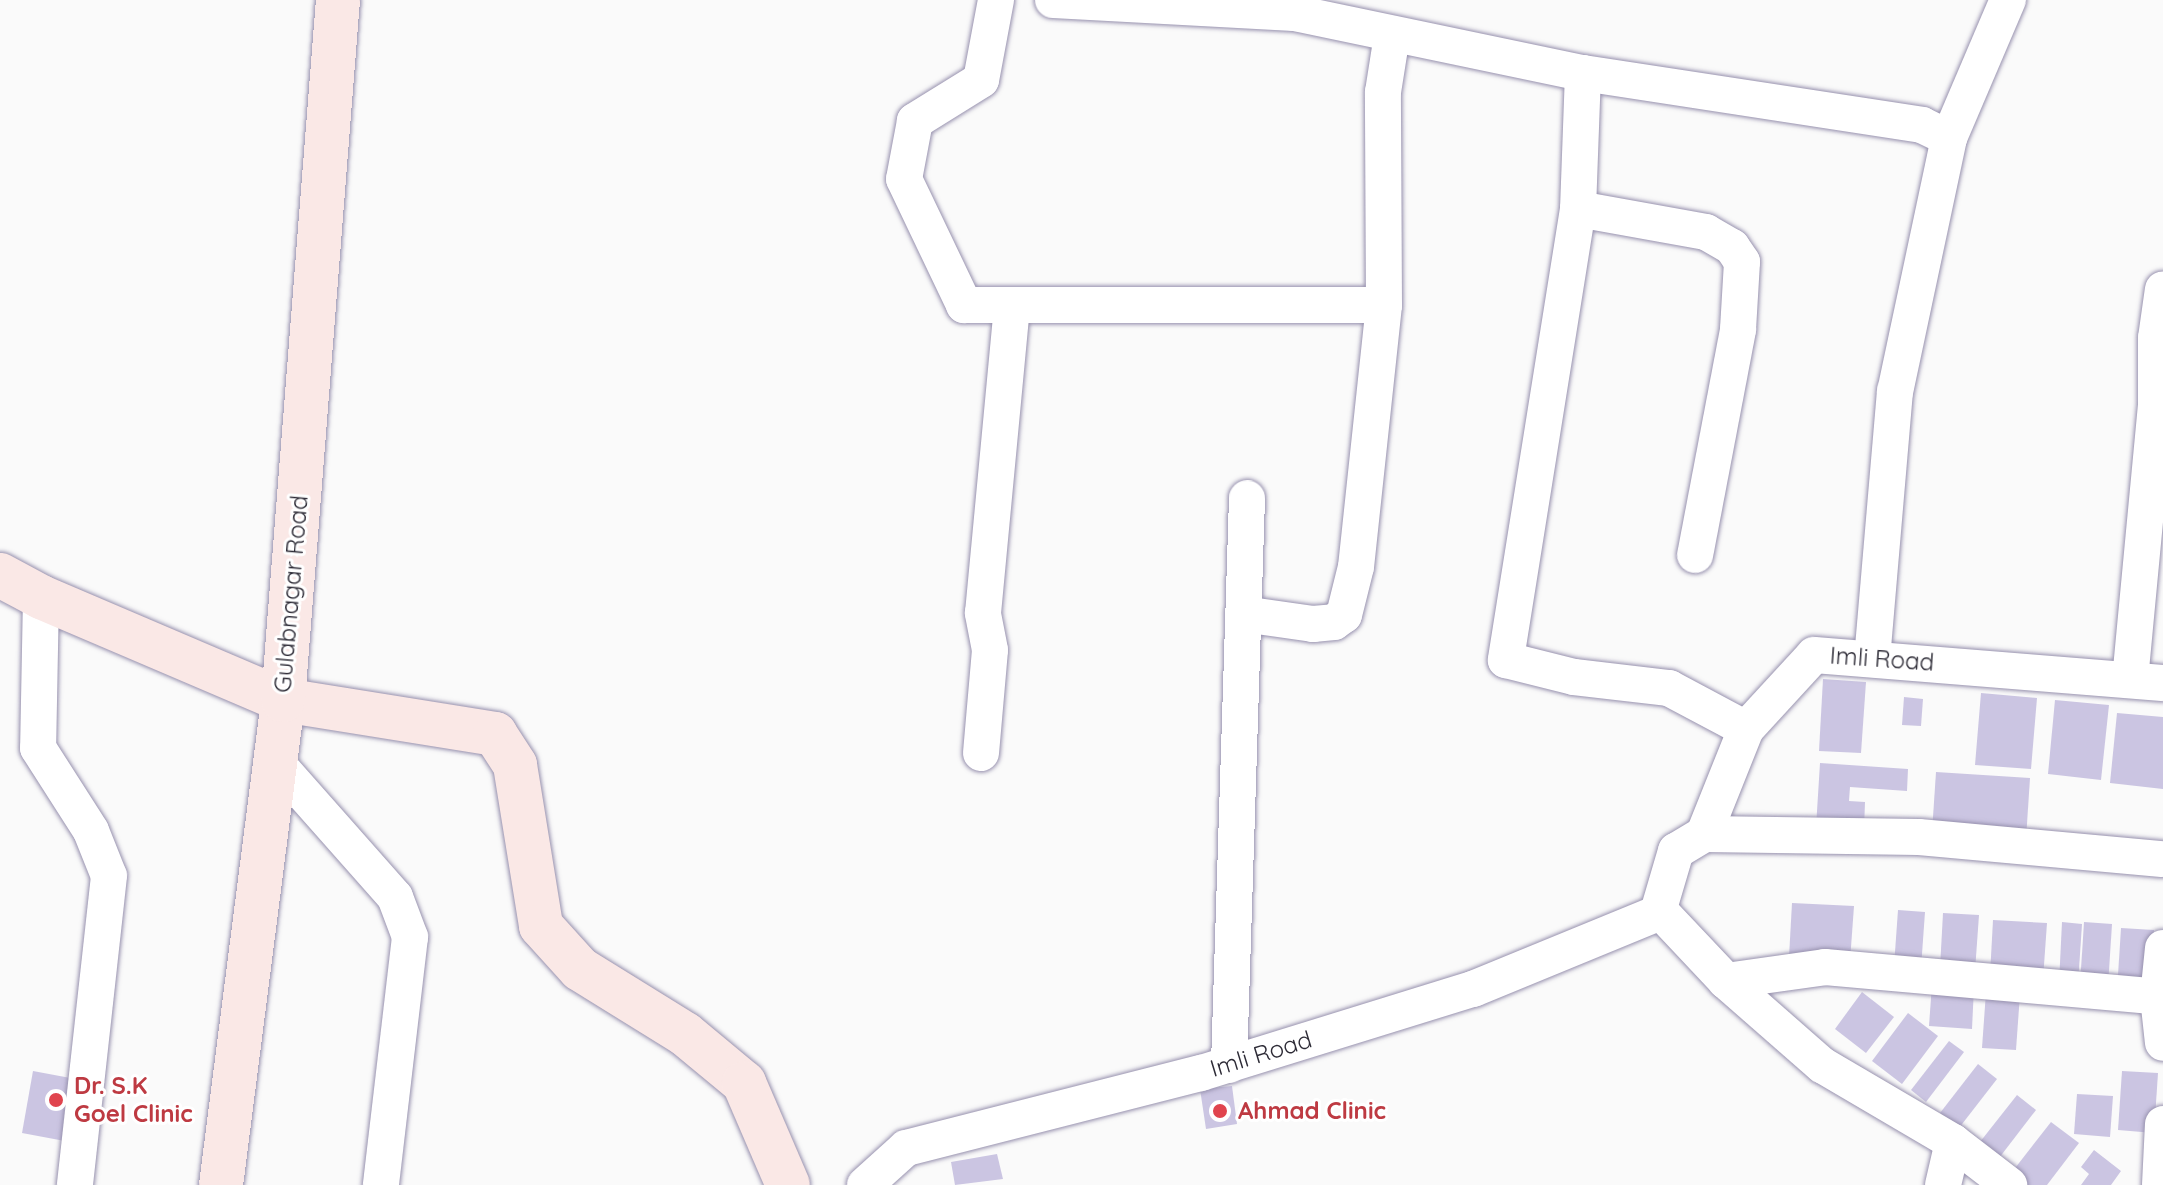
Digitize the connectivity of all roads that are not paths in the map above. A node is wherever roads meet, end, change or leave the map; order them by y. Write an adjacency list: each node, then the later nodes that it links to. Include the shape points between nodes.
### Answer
1 (338, 0): 19 (main road, Gulabnagar Road)
2 (996, 0): 11 (street, via 981,80 915,121 904,179 964,305)
3 (1053, 0): 5 (street, via 1295,13)
4 (2008, 0): 7 (street)
5 (1392, 35): 6 (street); 10 (street, via 1383,92)
6 (1583, 73): 7 (street, via 1922,125); 8 (street)
7 (1949, 138): 17 (street, via 1895,391)
8 (1578, 209): 13 (street, via 1706,232 1732,247 1742,262 1738,330); 20 (street, via 1506,660 1574,677 1669,688)
9 (2163, 289): 18 (street, via 2156,338)
10 (1384, 305): 11 (street); 16 (street, via 1356,567 1344,615 1313,624)
11 (1012, 307): 21 (street, via 983,613 990,650)
12 (1247, 498): 16 (street)
13 (1695, 555)
14 (0, 575): 15 (main road)
15 (41, 597): 19 (main road); 34 (street, via 38,748 91,831 109,876)
16 (1243, 614): 31 (street)
17 (1872, 659): 18 (street, Imli Road); 20 (street, Imli Road, via 1814,655)
18 (2146, 681)
19 (283, 700): 22 (main road, Gulabnagar Road); 37 (main road, via 495,734 515,765 541,926 580,969 685,1034 744,1083)
20 (1746, 729): 23 (street, Imli Road)
21 (981, 753)
22 (273, 759): 35 (main road, Gulabnagar Road); 36 (street, via 395,897 410,937)
23 (1704, 834): 25 (street, via 1919,837); 26 (street, Imli Road, via 1676,851)
24 (2163, 853): 25 (street)
25 (2163, 860)
26 (1658, 912): 28 (street); 31 (street, Imli Road, via 1473,989)
27 (2163, 948): 29 (street)
28 (1726, 981): 29 (street, via 1825,967); 33 (street, via 1822,1065)
29 (2158, 997): 30 (street)
30 (2163, 1043)
31 (1229, 1065): 38 (street, Imli Road, via 906,1148)
32 (2163, 1124): 41 (street)
33 (1953, 1142): 39 (street); 40 (street)
34 (75, 1185)
35 (221, 1185)
36 (381, 1185)
37 (788, 1185)
38 (865, 1185)
39 (1943, 1185)
40 (2009, 1185)
41 (2160, 1185)

